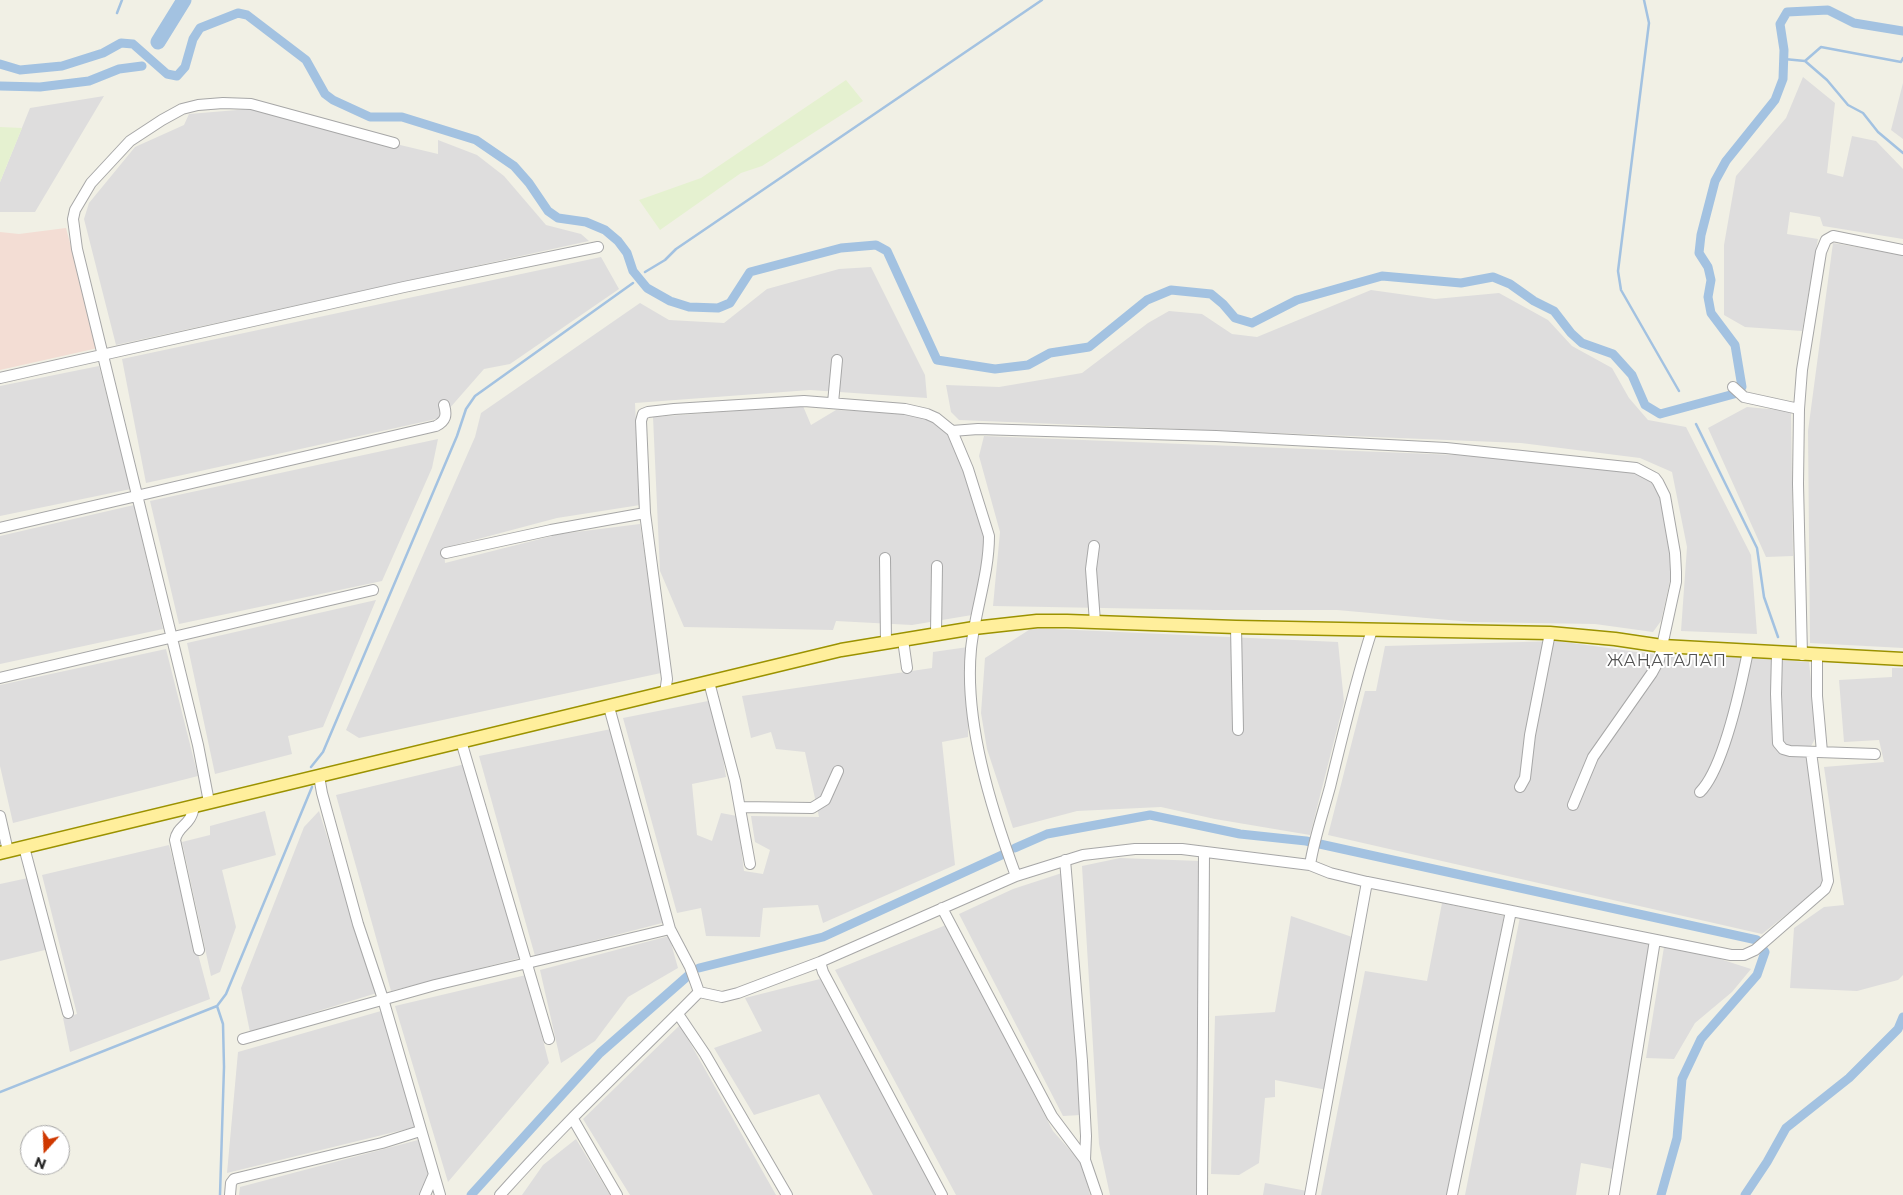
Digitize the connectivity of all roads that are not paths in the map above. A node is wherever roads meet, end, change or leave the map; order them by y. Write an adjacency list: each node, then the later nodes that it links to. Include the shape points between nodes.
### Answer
1 (394, 143): 4 (street, via 241,103 182,109 136,136 91,183 79,201 73,219 77,249)
2 (598, 247): 4 (street, via 404,287)
3 (1903, 250): 10 (street, via 1833,236 1826,240 1821,252 1802,370)
4 (103, 356): 6 (street); 12 (street)
5 (837, 360): 8 (street)
6 (0, 378)
7 (1736, 391): 10 (street, via 1744,397)
8 (833, 403): 11 (street, via 905,408 936,418); 13 (street, via 735,404 645,412 641,416)
9 (444, 405): 12 (street, via 446,418 436,426)
10 (1799, 409): 32 (street)
11 (952, 431): 22 (street, via 968,469 988,536 982,595); 29 (street, via 1171,434 1437,448 1636,468 1655,478 1661,487 1675,553 1676,582)
12 (138, 496): 14 (street); 26 (street)
13 (645, 513): 16 (street); 38 (street, via 667,679)
14 (0, 528)
15 (1094, 546): 20 (street)
16 (446, 553)
17 (884, 558): 28 (street)
18 (936, 566): 24 (street)
19 (373, 590): 26 (street)
20 (1095, 622): 21 (main road); 22 (main road, via 1037,621)
21 (1236, 627): 23 (main road); 40 (street)
22 (974, 628): 24 (main road); 60 (street, via 970,665 975,738)
23 (1372, 630): 25 (main road); 59 (street, via 1356,679)
24 (936, 633): 27 (main road)
25 (1550, 633): 29 (main road); 47 (street, via 1525,778)
26 (171, 638): 36 (street); 49 (street)
27 (903, 640): 28 (main road); 35 (street)
28 (886, 643): 37 (main road, via 841,650)
29 (1662, 646): 30 (main road); 50 (street, via 1660,660 1652,673 1593,757)
30 (1748, 652): 31 (main road); 48 (street, via 1735,711 1710,781)
31 (1777, 653): 32 (main road); 42 (street, via 1778,743 1790,751)
32 (1802, 654): 33 (main road)
33 (1817, 655): 34 (main road); 43 (street)
34 (1903, 659)
35 (907, 668)
36 (0, 678)
37 (710, 682): 38 (main road); 52 (street)
38 (665, 693): 39 (main road)
39 (609, 707): 41 (main road); 64 (street)
40 (1238, 730)
41 (461, 741): 46 (main road); 68 (street)
42 (1811, 752): 43 (street); 65 (street, via 1828,881 1825,889 1755,950 1744,955)
43 (1822, 752): 44 (street)
44 (1875, 754)
45 (838, 771): 52 (street, via 825,800 812,808)
46 (319, 776): 49 (main road); 70 (street, via 353,906)
47 (1520, 787)
48 (1700, 792)
49 (209, 802): 51 (main road)
50 (1573, 805)
51 (194, 806): 54 (main road); 66 (street, via 191,820 177,832 174,840)
52 (740, 807): 58 (street)
53 (0, 816): 55 (street)
54 (24, 847): 55 (main road); 71 (street)
55 (4, 852)
56 (1204, 852): 57 (street, via 1135,849); 59 (street); 87 (street)
57 (1065, 860): 60 (street); 77 (street, via 1082,1070)
58 (750, 864)
59 (1310, 865): 61 (street)
60 (1016, 876): 62 (street)
61 (1367, 882): 63 (street); 88 (street)
62 (942, 908): 67 (street); 77 (street, via 1052,1116)
63 (1511, 911): 65 (street); 89 (street)
64 (670, 930): 68 (street); 69 (street)
65 (1655, 940): 90 (street)
66 (199, 950)
67 (820, 962): 69 (street, via 726,997); 85 (street)
68 (527, 964): 70 (street); 74 (street)
69 (699, 992): 72 (street)
70 (382, 999): 73 (street); 76 (street)
71 (68, 1012)
72 (678, 1014): 75 (street); 84 (street)
73 (243, 1039)
74 (549, 1039)
75 (573, 1119): 82 (street); 83 (street)
76 (420, 1131): 78 (street); 79 (street, via 234,1179)
77 (1085, 1160): 86 (street)
78 (434, 1174): 80 (street); 81 (street)
79 (230, 1195)
80 (424, 1195)
81 (440, 1195)
82 (500, 1195)
83 (616, 1195)
84 (786, 1195)
85 (942, 1195)
86 (1097, 1195)
87 (1202, 1195)
88 (1310, 1195)
89 (1452, 1195)
90 (1614, 1195)

